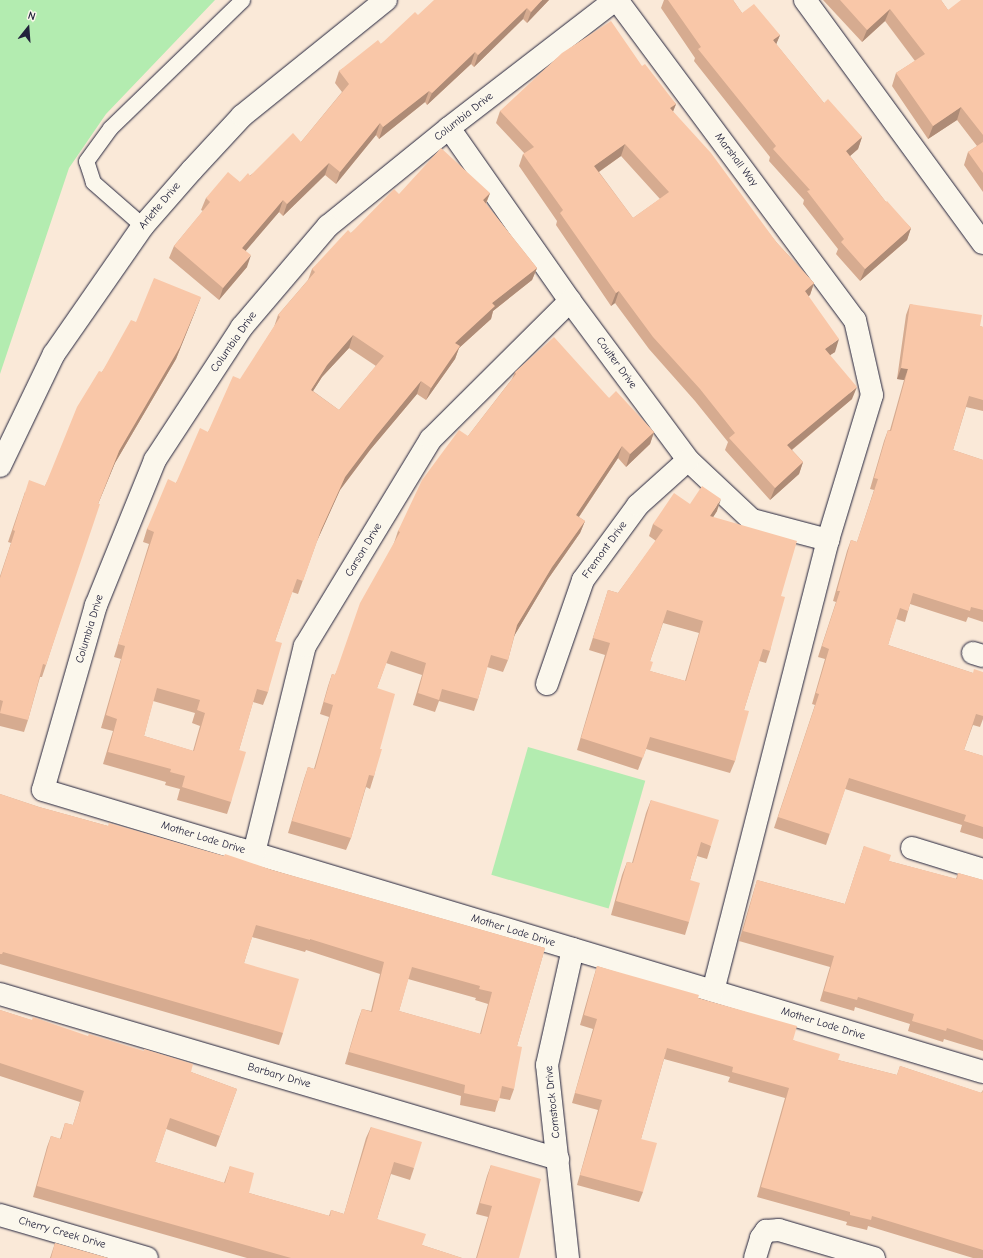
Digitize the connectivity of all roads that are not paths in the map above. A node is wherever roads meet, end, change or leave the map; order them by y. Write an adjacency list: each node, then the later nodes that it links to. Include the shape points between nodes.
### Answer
1 (242, 0): 6 (lane, via 110,128 86,161 93,182)
2 (386, 0): 6 (street, Arlette Drive, via 242,116)
3 (616, 0): 5 (street, Columbia Drive); 11 (street, Marshall Way, via 855,320 872,396)
4 (804, 0): 7 (street)
5 (449, 128): 8 (street, Coulter Drive); 13 (street, Columbia Drive, via 328,226 242,327 155,460 96,605)
6 (143, 226): 10 (street, Arlette Drive, via 54,354)
7 (983, 243)
8 (570, 301): 9 (street, Coulter Drive); 15 (street, Carson Drive, via 431,439 305,646)
9 (688, 460): 11 (street, Coulter Drive, via 752,520); 12 (street, Fremont Drive, via 638,505 583,580)
10 (0, 466)
11 (828, 540): 18 (street)
12 (547, 684)
13 (43, 790): 15 (street, Mother Lode Drive)
14 (912, 848): 16 (street)
15 (254, 853): 17 (street, Mother Lode Drive)
16 (983, 870)
17 (573, 949): 18 (street, Mother Lode Drive); 21 (street, Comstock Drive, via 547,1065)
18 (713, 991): 20 (street, Mother Lode Drive)
19 (0, 994): 21 (street, Barbary Drive)
20 (983, 1072)
21 (558, 1158): 24 (street, Comstock Drive)
22 (0, 1215): 23 (street, Cherry Creek Drive)
23 (147, 1258)
24 (568, 1258)
25 (755, 1258): 26 (street, via 766,1231 779,1230)
26 (874, 1258)

